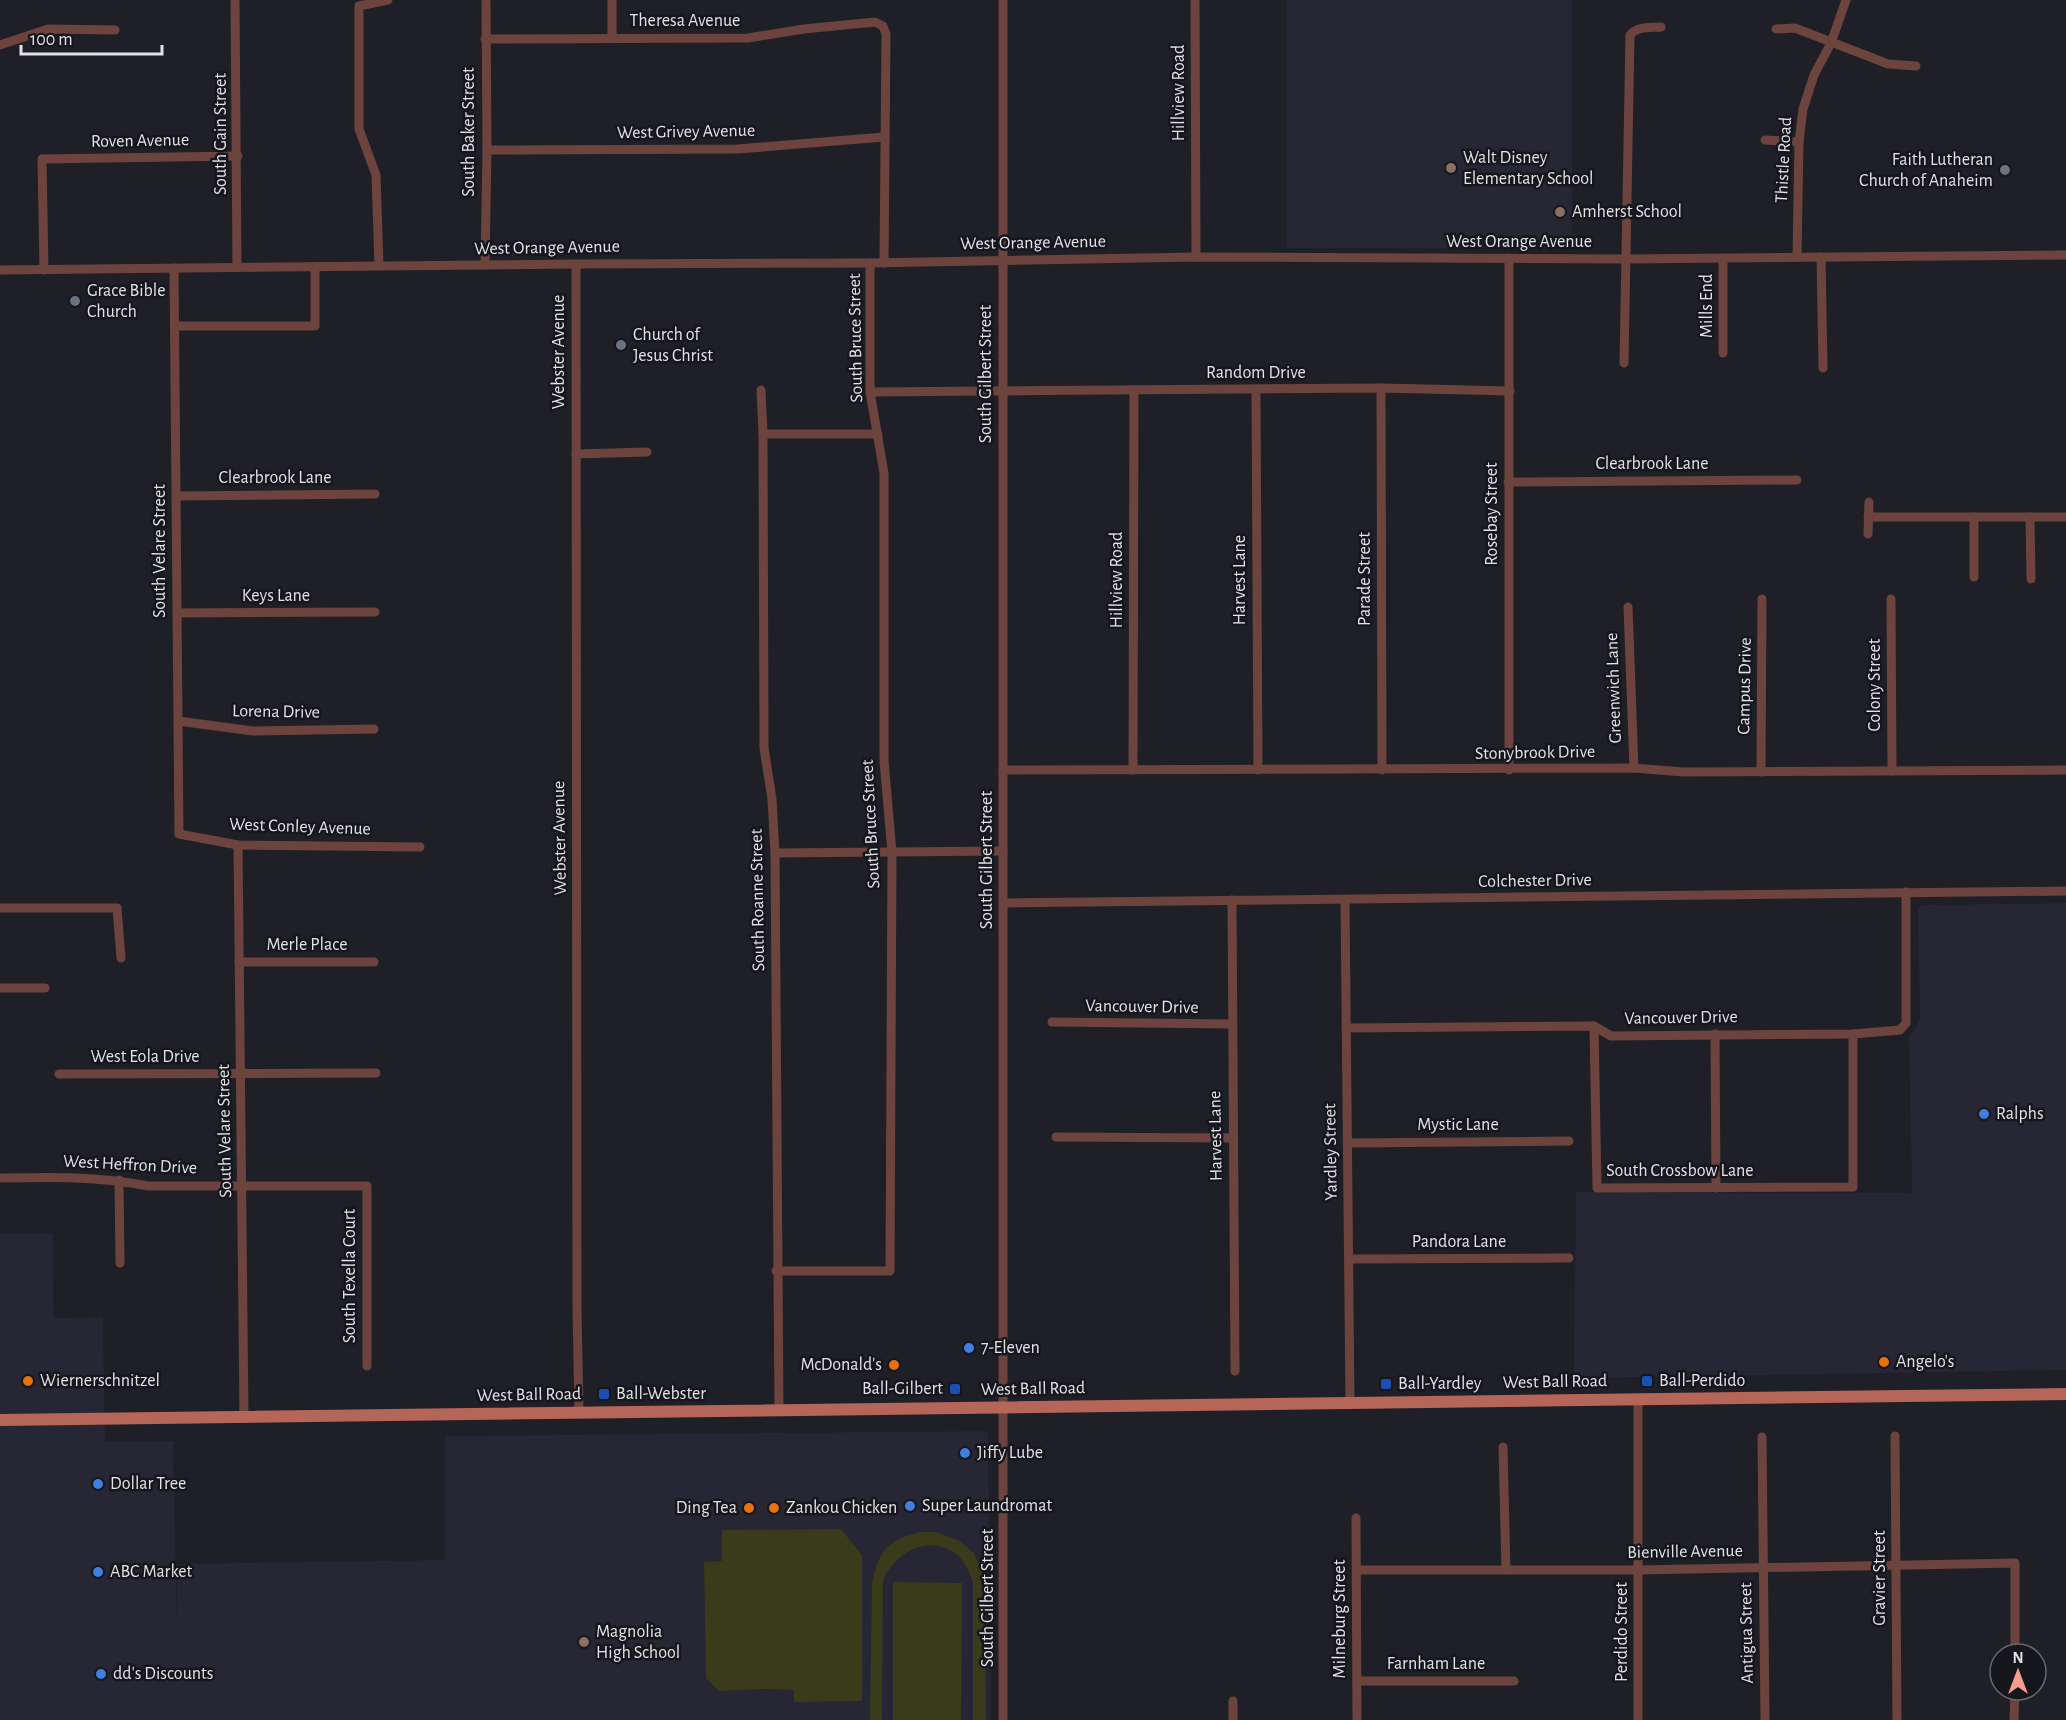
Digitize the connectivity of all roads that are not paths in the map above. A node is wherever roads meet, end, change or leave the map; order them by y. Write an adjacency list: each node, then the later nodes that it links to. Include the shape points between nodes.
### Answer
1 (236, 0): 21 (street, South Gain Street)
2 (388, 0): 34 (street, via 359,6 359,129 376,175)
3 (486, 0): 13 (street, South Baker Street)
4 (612, 0): 12 (street)
5 (1003, 0): 29 (street, South Gilbert Street)
6 (1195, 0): 23 (street, Hillview Road)
7 (1845, 0): 14 (street, Thistle Road)
8 (882, 27): 12 (street, Theresa Avenue, via 867,21 748,38); 17 (street, South Bruce Street, via 886,34)
9 (1661, 27): 28 (street, via 1640,28 1630,35)
10 (1776, 28): 14 (street, via 1795,28)
11 (115, 30): 15 (street, via 48,29)
12 (612, 38): 13 (street, Theresa Avenue)
13 (485, 39): 20 (street, South Baker Street)
14 (1831, 42): 16 (street, via 1888,64); 19 (street, Thistle Road, via 1803,109)
15 (0, 45)
16 (1916, 66)
17 (884, 137): 20 (street, West Grivey Avenue, via 738,149); 31 (street, South Bruce Street)
18 (1765, 140): 19 (street)
19 (1799, 142): 24 (street, Thistle Road)
20 (487, 150): 33 (street, South Baker Street)
21 (238, 156): 35 (street, South Gain Street); 39 (street, Roven Avenue, via 42,159)
22 (2066, 255): 25 (street, West Orange Avenue)
23 (1196, 257): 26 (street, West Orange Avenue); 29 (street, West Orange Avenue)
24 (1797, 257): 25 (street, West Orange Avenue); 27 (street, West Orange Avenue)
25 (1821, 257): 43 (street)
26 (1509, 258): 28 (street, West Orange Avenue); 49 (street, Rosebay Street)
27 (1723, 258): 28 (street, West Orange Avenue); 41 (street, Mills End)
28 (1627, 259): 42 (street)
29 (1002, 260): 31 (street, West Orange Avenue); 48 (street, South Gilbert Street)
30 (870, 263): 31 (street, West Orange Avenue); 32 (street, West Orange Avenue); 50 (street, South Bruce Street)
31 (884, 263)
32 (576, 264): 33 (street, West Orange Avenue); 54 (street, Webster Avenue)
33 (485, 265): 34 (street, West Orange Avenue)
34 (379, 266): 37 (street, West Orange Avenue)
35 (237, 267): 36 (street, West Orange Avenue); 37 (street, West Orange Avenue)
36 (174, 268): 39 (street, West Orange Avenue); 40 (street, South Velare Street)
37 (315, 268): 40 (street, via 315,326)
38 (0, 270): 39 (street, West Orange Avenue)
39 (44, 270)
40 (175, 326): 58 (street, South Velare Street)
41 (1723, 353)
42 (1623, 363)
43 (1823, 368)
44 (1381, 388): 45 (street, Random Drive); 49 (street, Random Drive); 78 (street, Parade Street)
45 (1256, 389): 47 (street, Random Drive); 77 (street, Harvest Lane)
46 (761, 390): 51 (street, South Roanne Street)
47 (1134, 390): 48 (street, Random Drive); 76 (street, Hillview Road)
48 (1002, 391): 50 (street, Random Drive); 75 (street, South Gilbert Street)
49 (1510, 391): 56 (street, Rosebay Street)
50 (870, 392): 52 (street, South Bruce Street)
51 (763, 434): 52 (street); 88 (street, South Roanne Street, via 764,748)
52 (878, 434): 87 (street, South Bruce Street, via 885,473 885,761)
53 (647, 452): 54 (street)
54 (576, 454): 129 (street, Webster Avenue)
55 (1797, 480): 56 (street, Clearbrook Lane)
56 (1508, 482): 79 (street, Rosebay Street)
57 (375, 494): 58 (street, Clearbrook Lane)
58 (176, 496): 71 (street, South Velare Street)
59 (1869, 502): 60 (street)
60 (1868, 517): 61 (street); 64 (street)
61 (1974, 517): 62 (street); 65 (street)
62 (2030, 517): 63 (street); 66 (street)
63 (2066, 517)
64 (1868, 534)
65 (1974, 577)
66 (2031, 579)
67 (1762, 599): 82 (street, Campus Drive)
68 (1891, 599): 81 (street, Colony Street)
69 (1628, 607): 74 (street, Greenwich Lane)
70 (375, 612): 71 (street, Keys Lane)
71 (177, 613): 72 (street, South Velare Street)
72 (178, 721): 73 (street, Lorena Drive, via 253,731); 83 (street, South Velare Street)
73 (374, 729)
74 (1634, 768): 79 (street, Stonybrook Drive); 82 (street, Stonybrook Drive)
75 (1003, 770): 76 (street, Stonybrook Drive); 86 (street, South Gilbert Street)
76 (1133, 770): 77 (street, Stonybrook Drive)
77 (1258, 770): 78 (street, Stonybrook Drive)
78 (1382, 770): 79 (street, Stonybrook Drive)
79 (1509, 770)
80 (2066, 770): 81 (street, Stonybrook Drive)
81 (1892, 771): 82 (street, Stonybrook Drive)
82 (1761, 772)
83 (179, 834): 84 (street, West Conley Avenue)
84 (238, 844): 85 (street, West Conley Avenue); 96 (street, South Velare Street)
85 (420, 847)
86 (1003, 851): 87 (street); 93 (street, South Gilbert Street)
87 (892, 852): 88 (street); 121 (street, South Bruce Street, via 890,1271)
88 (775, 853): 121 (street, South Roanne Street)
89 (2066, 891): 90 (street, Colchester Drive)
90 (1906, 892): 92 (street, Colchester Drive); 105 (street, Vancouver Drive, via 1906,1023 1900,1030)
91 (1232, 900): 92 (street, Colchester Drive); 93 (street, Colchester Drive); 101 (street, Harvest Lane)
92 (1345, 900): 103 (street, Yardley Street)
93 (1004, 903): 127 (street, South Gilbert Street)
94 (0, 908): 95 (street, via 117,908)
95 (122, 958)
96 (239, 962): 97 (street, Merle Place); 106 (street, South Velare Street)
97 (374, 962)
98 (0, 988): 99 (street)
99 (45, 988)
100 (1052, 1022): 101 (street, Vancouver Drive)
101 (1232, 1024): 110 (street, Harvest Lane)
102 (1594, 1026): 103 (street, Vancouver Drive); 104 (street, Vancouver Drive, via 1611,1036); 117 (street, South Crossbow Lane, via 1596,1188)
103 (1346, 1028): 112 (street, Yardley Street)
104 (1715, 1034): 105 (street, Vancouver Drive); 117 (street)
105 (1852, 1034): 117 (street, South Crossbow Lane, via 1853,1187)
106 (240, 1073): 107 (street, West Eola Drive); 108 (street, West Eola Drive); 115 (street, South Velare Street)
107 (376, 1073)
108 (59, 1074)
109 (1056, 1137): 110 (street)
110 (1233, 1138): 123 (street, Harvest Lane)
111 (1569, 1141): 112 (street, Mystic Lane)
112 (1348, 1143): 119 (street, Yardley Street)
113 (0, 1178): 114 (street, West Heffron Drive)
114 (119, 1180): 115 (street, West Heffron Drive, via 148,1186); 120 (street)
115 (242, 1185): 116 (street, West Heffron Drive); 130 (street, South Velare Street)
116 (367, 1186): 122 (street, South Texella Court)
117 (1716, 1188)
118 (1569, 1257): 119 (street, Pandora Lane)
119 (1349, 1259): 126 (street, Yardley Street)
120 (120, 1263)
121 (776, 1271): 128 (street, South Roanne Street)
122 (367, 1366)
123 (1235, 1371)
124 (2066, 1394): 125 (main road, West Ball Road)
125 (1638, 1399): 126 (main road, West Ball Road); 140 (street, Perdido Street)
126 (1350, 1403): 127 (main road, West Ball Road)
127 (1005, 1407): 128 (main road, West Ball Road); 146 (street, South Gilbert Street)
128 (779, 1410): 129 (main road, West Ball Road)
129 (579, 1413): 130 (main road, West Ball Road)
130 (244, 1417): 131 (main road, West Ball Road)
131 (0, 1420)
132 (1895, 1436): 136 (street, Gravier Street)
133 (1762, 1437): 137 (street, Antigua Street)
134 (1503, 1447): 139 (street)
135 (1356, 1518): 138 (street, Milneburg Street)
136 (1896, 1565): 137 (street, Bienville Avenue); 141 (street, Bienville Avenue, via 2015,1563); 151 (street, Gravier Street)
137 (1763, 1567): 140 (street, Bienville Avenue); 150 (street, Antigua Street)
138 (1357, 1570): 139 (street, Bienville Avenue); 142 (street, Milneburg Street)
139 (1506, 1570): 140 (street, Bienville Avenue)
140 (1638, 1570): 149 (street, Perdido Street)
141 (2015, 1642)
142 (1357, 1681): 143 (street, Farnham Lane); 148 (street, Milneburg Street)
143 (1514, 1681)
144 (1233, 1701): 147 (street)
145 (2014, 1702): 152 (street)
146 (1004, 1720)
147 (1233, 1720)
148 (1357, 1720)
149 (1638, 1720)
150 (1765, 1720)
151 (1897, 1720)
152 (2014, 1720)

